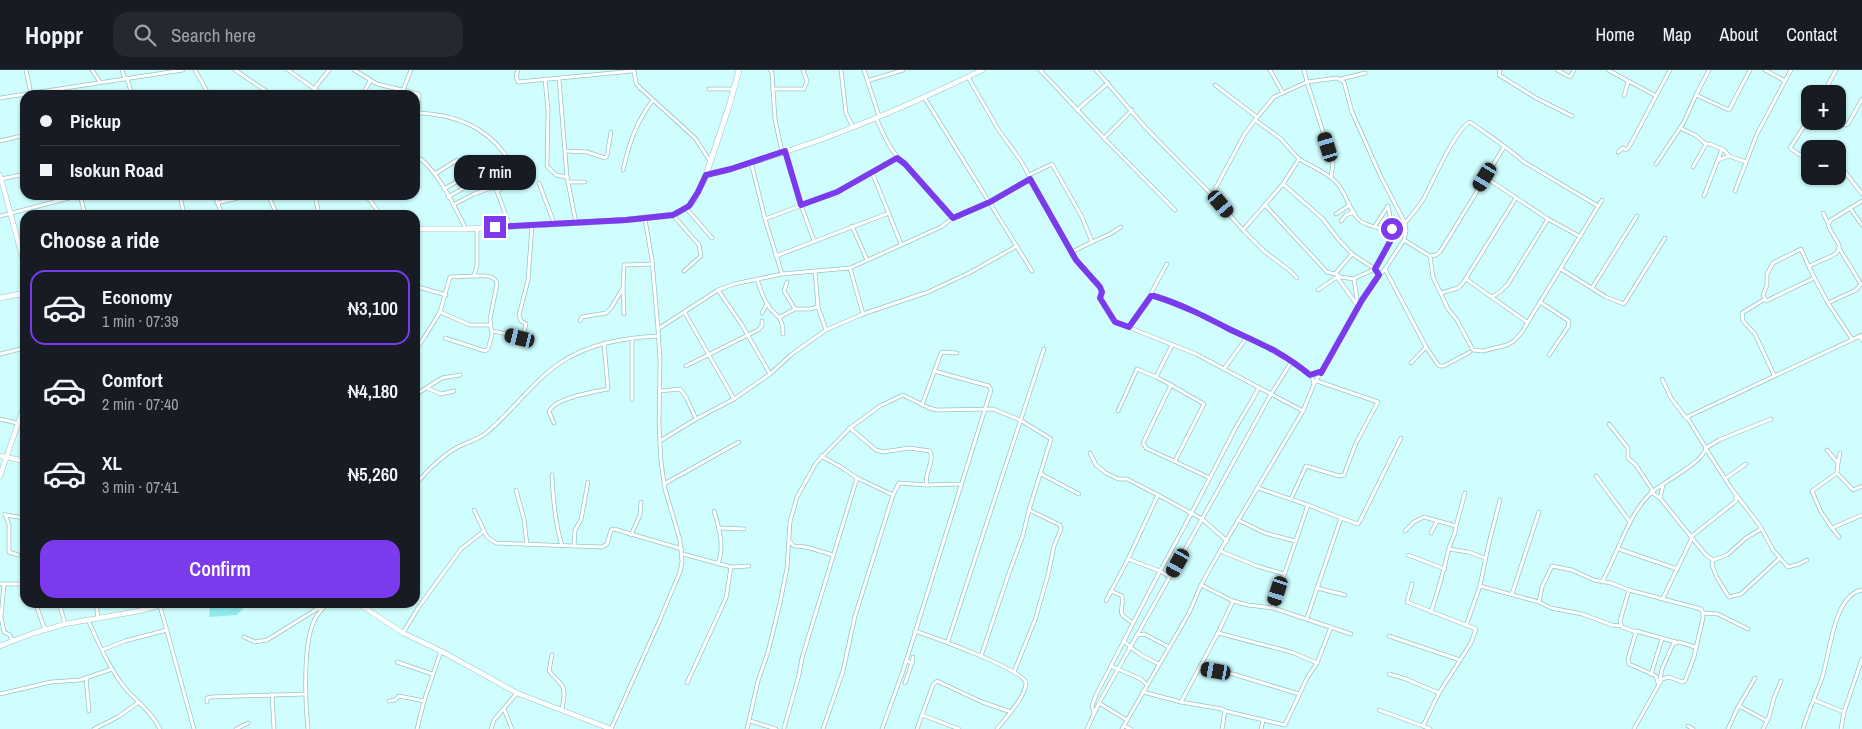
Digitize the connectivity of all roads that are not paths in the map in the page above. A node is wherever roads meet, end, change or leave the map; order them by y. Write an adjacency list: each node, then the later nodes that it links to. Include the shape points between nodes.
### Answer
1 (26, 70): 53 (street)
2 (92, 70): 43 (street)
3 (122, 70): 36 (street)
4 (183, 70): 36 (street)
5 (195, 70): 56 (street)
6 (234, 70): 57 (street)
7 (288, 70): 49 (street)
8 (329, 70): 49 (street)
9 (354, 70): 40 (street)
10 (411, 70): 60 (street)
11 (518, 70): 37 (street, via 518,82)
12 (739, 70): 51 (main road)
13 (770, 70): 52 (street)
14 (803, 70): 52 (street, via 807,81 804,89)
15 (841, 70): 77 (street, via 846,113)
16 (864, 70): 41 (street)
17 (903, 70): 41 (street)
18 (982, 70): 35 (street)
19 (1040, 70): 70 (street)
20 (1096, 70): 46 (street)
21 (1270, 70): 61 (street)
22 (1304, 70): 44 (street)
23 (1500, 70): 73 (street, via 1499,75)
24 (1557, 70): 25 (street, via 1570,77)
25 (1574, 70)
26 (1608, 70): 45 (street)
27 (1670, 70): 65 (street)
28 (1709, 70): 66 (street)
29 (1750, 70): 66 (street, via 1729,110)
30 (1765, 70): 42 (street)
31 (1791, 70): 42 (street)
32 (1836, 70): 48 (street)
33 (634, 71): 38 (street); 68 (street, via 636,82)
34 (1365, 73): 39 (street)
35 (968, 77): 63 (street); 111 (street)
36 (126, 79): 43 (street); 55 (street)
37 (546, 79): 38 (street); 110 (street, via 547,166 556,175)
38 (559, 79): 87 (street)
39 (1340, 79): 44 (street); 160 (street, via 1344,82 1352,112 1380,177)
40 (370, 81): 59 (street); 60 (street)
41 (867, 81): 74 (street)
42 (1785, 81): 99 (street)
43 (100, 82): 54 (street)
44 (1307, 82): 61 (street); 112 (street, via 1333,163)
45 (1628, 82): 64 (street); 65 (street)
46 (1108, 83): 70 (street); 71 (street)
47 (1215, 85): 75 (street)
48 (1828, 85)
49 (314, 88): 58 (street)
50 (709, 89): 51 (street)
51 (734, 89): 97 (main road)
52 (772, 89): 88 (street, via 775,119)
53 (30, 90)
54 (54, 90)
55 (130, 90)
56 (205, 90)
57 (264, 90)
58 (317, 90)
59 (366, 90)
60 (403, 90)
61 (1283, 93): 75 (street, via 1274,97)
62 (20, 95): 67 (street)
63 (924, 96): 74 (street); 132 (street)
64 (1624, 96)
65 (1656, 96): 89 (street, via 1629,147)
66 (1696, 96): 78 (street)
67 (0, 98)
68 (653, 100): 97 (street, via 695,138); 102 (street, via 633,132)
69 (1862, 100): 76 (street)
70 (1078, 110): 82 (street)
71 (1132, 110): 82 (street); 123 (street)
72 (420, 113): 121 (street, via 440,114 465,122 488,135 499,146 517,180)
73 (1572, 116)
74 (877, 117): 77 (street); 93 (street, via 886,142)
75 (1256, 118): 94 (street); 123 (street)
76 (1846, 124)
77 (853, 127): 88 (street)
78 (1680, 128): 84 (street); 100 (street)
79 (1802, 130): 91 (street, via 1790,148)
80 (611, 132): 87 (street, via 605,158 588,152)
81 (20, 136): 83 (street)
82 (1104, 138): 144 (street)
83 (0, 141)
84 (1706, 144): 86 (street); 101 (street)
85 (1504, 147): 113 (street); 138 (street); 160 (street, via 1467,123 1456,137 1423,200)
86 (1722, 149): 90 (street); 96 (street)
87 (566, 151): 110 (street)
88 (784, 151): 98 (street); 135 (street)
89 (1618, 152)
90 (1729, 156): 96 (street); 99 (street)
91 (1801, 156)
92 (420, 158): 105 (street)
93 (897, 158): 103 (street); 154 (street)
94 (1299, 159): 112 (street); 118 (street)
95 (457, 160): 105 (street)
96 (1717, 160): 124 (street)
97 (710, 162): 107 (main road)
98 (751, 162): 107 (street); 155 (street)
99 (1746, 162): 120 (street)
100 (1656, 164)
101 (1693, 167)
102 (623, 170)
103 (872, 172): 135 (street, via 837,192); 147 (street)
104 (1846, 173): 122 (street)
105 (435, 174): 119 (street)
106 (20, 175): 109 (street)
107 (706, 175): 139 (main road, via 694,200)
108 (483, 176): 125 (street)
109 (1, 177): 146 (street)
110 (567, 177): 115 (street)
111 (1030, 177): 132 (street); 179 (street, via 1052,164 1082,216); 184 (street)
112 (1331, 177): 137 (street)
113 (1485, 177): 126 (street); 187 (street, via 1440,252)
114 (458, 181): 119 (street)
115 (568, 182): 116 (street); 159 (street)
116 (586, 182)
117 (539, 183): 158 (street)
118 (1283, 184): 136 (street); 185 (street, via 1322,218)
119 (444, 189): 125 (street)
120 (1735, 190)
121 (498, 191): 134 (street, via 492,188); 163 (street)
122 (1862, 194)
123 (1212, 195): 171 (street)
124 (1704, 196)
125 (448, 197): 134 (street)
126 (1516, 198): 156 (street); 207 (street)
127 (61, 200): 142 (street)
128 (216, 200): 133 (street)
129 (230, 200): 133 (street)
130 (1602, 200): 138 (street)
131 (1862, 201): 140 (street)
132 (990, 202): 154 (street); 181 (street)
133 (217, 203): 143 (street)
134 (453, 205): 170 (street)
135 (801, 205): 155 (street); 178 (street)
136 (1265, 205): 171 (street); 200 (street, via 1327,272)
137 (1350, 205): 145 (street); 149 (street)
138 (1598, 206): 174 (street)
139 (686, 208): 150 (main road); 175 (street)
140 (1850, 208): 161 (street); 162 (street)
141 (20, 210): 146 (street)
142 (22, 210)
143 (220, 210)
144 (1175, 210)
145 (1354, 212): 157 (street); 166 (street, via 1358,220)
146 (10, 213): 151 (street); 183 (street)
147 (889, 213): 165 (street); 180 (street)
148 (1823, 213): 161 (street)
149 (1336, 214)
150 (673, 215): 153 (main road); 198 (street, via 700,247 701,256)
151 (0, 216)
152 (1637, 216): 211 (street)
153 (645, 218): 159 (main road); 189 (street)
154 (953, 218): 180 (street)
155 (765, 219): 186 (street)
156 (1548, 219): 174 (street); 218 (street, via 1508,284)
157 (1340, 221)
158 (554, 223): 159 (main road); 164 (main road)
159 (576, 223)
160 (1405, 223): 173 (street)
161 (1828, 224): 182 (street)
162 (1862, 225)
163 (510, 226): 164 (main road); 168 (main road)
164 (532, 226): 240 (street, via 528,280 520,315 521,322 526,324 523,337)
165 (852, 226): 178 (street); 188 (street)
166 (1375, 226): 172 (street); 172 (street, via 1388,206)
167 (1121, 227): 179 (street)
168 (477, 228): 170 (main road); 202 (street)
169 (420, 229): 170 (main road)
170 (466, 229)
171 (1243, 230): 204 (street)
172 (1393, 231): 173 (street); 193 (street)
173 (1406, 231): 177 (street)
174 (1579, 236): 195 (street)
175 (712, 238)
176 (1665, 238): 211 (street, via 1625,304)
177 (1404, 240): 187 (street); 194 (street)
178 (814, 241): 186 (street)
179 (1092, 242): 184 (street)
180 (901, 244): 188 (street)
181 (1017, 246): 197 (street); 231 (street, via 928,292)
182 (1839, 248): 191 (street, via 1836,254); 222 (street, via 1861,284 1856,290)
183 (20, 249)
184 (1072, 252): 237 (street, via 1100,287 1100,298 1115,322)
185 (1352, 254): 193 (street); 200 (street)
186 (776, 256): 199 (street)
187 (1430, 256): 214 (street, via 1433,277)
188 (867, 260): 192 (street)
189 (652, 264): 210 (street, via 624,265); 238 (street)
190 (1167, 264): 217 (street, via 1151,292)
191 (1809, 267): 203 (street); 220 (street, via 1800,249 1773,263 1767,274)
192 (850, 268): 196 (street); 231 (street)
193 (1375, 269): 201 (street); 205 (street)
194 (1385, 269): 201 (street); 253 (street)
195 (1561, 269): 211 (street); 221 (street)
196 (815, 271): 199 (street); 224 (street)
197 (1032, 271)
198 (684, 272)
199 (782, 274): 206 (street)
200 (1335, 274): 205 (street)
201 (1379, 275): 225 (street)
202 (474, 276): 216 (street, via 450,276); 236 (street, via 497,281)
203 (1814, 277): 220 (street); 222 (street)
204 (1297, 278)
205 (1355, 278): 225 (street)
206 (756, 279): 212 (street); 223 (street)
207 (1466, 279): 214 (street, via 1458,288); 218 (street)
208 (788, 282): 226 (street, via 784,292)
209 (420, 287): 216 (street)
210 (623, 288): 230 (street); 234 (street, via 606,313 582,317)
211 (1592, 288)
212 (718, 290): 228 (street); 242 (street)
213 (1318, 290): 225 (street, via 1338,277)
214 (1441, 293): 235 (street, via 1471,348 1476,351 1491,350 1514,341)
215 (20, 294): 219 (main road)
216 (446, 295): 227 (street)
217 (1152, 296): 237 (street); 245 (street, via 1201,314)
218 (1492, 297): 235 (street)
219 (0, 298)
220 (1765, 299): 270 (street, via 1742,314)
221 (1540, 302): 235 (street); 260 (street, via 1568,322)
222 (1828, 303): 248 (street)
223 (766, 304): 229 (street); 232 (street)
224 (818, 306): 226 (street); 239 (street)
225 (1358, 306): 266 (street)
226 (795, 309): 232 (street)
227 (440, 312): 236 (street, via 470,325); 250 (street)
228 (685, 313): 238 (street); 259 (street)
229 (762, 313)
230 (624, 314)
231 (863, 314): 239 (street)
232 (780, 317): 241 (street)
233 (762, 321): 242 (street, via 758,330)
234 (580, 322)
235 (1527, 322)
236 (490, 325): 240 (street)
237 (1129, 327): 252 (street)
238 (658, 329): 244 (street)
239 (826, 330): 267 (street)
240 (492, 331): 246 (street, via 485,350)
241 (783, 334)
242 (747, 335): 259 (street); 267 (street)
243 (1861, 335): 248 (street); 249 (street)
244 (658, 336): 247 (street); 279 (street)
245 (1247, 337): 261 (street); 264 (street)
246 (445, 338)
247 (632, 338): 251 (street); 282 (street)
248 (1852, 339): 270 (street)
249 (1862, 340)
250 (420, 343)
251 (604, 343): 294 (street, via 608,389 572,397 552,406 549,413); 317 (street, via 560,363 486,433 448,454)
252 (1172, 345): 264 (street); 271 (street)
253 (1426, 347): 256 (street, via 1439,366); 262 (street)
254 (20, 349): 258 (street)
255 (1044, 349): 292 (street)
256 (1470, 352)
257 (957, 353): 265 (street, via 941,352)
258 (0, 354)
259 (708, 354): 263 (street); 281 (street)
260 (1549, 355)
261 (1292, 361): 269 (street); 280 (street)
262 (1411, 363)
263 (686, 366)
264 (1224, 369): 276 (street)
265 (934, 371): 283 (street); 284 (street, via 989,386)
266 (1321, 373): 269 (street); 273 (street)
267 (770, 374): 281 (street)
268 (460, 375): 275 (street, via 442,378)
269 (1310, 375): 273 (street)
270 (1774, 375): 291 (street, via 1697,411)
271 (1156, 377): 274 (street); 285 (street, via 1137,369)
272 (1662, 379): 291 (street, via 1671,398)
273 (1315, 383): 286 (street); 336 (street, via 1378,402 1356,443 1345,474 1339,476 1306,466)
274 (1171, 385): 309 (street, via 1143,443 1146,448); 309 (street, via 1204,404)
275 (426, 387): 277 (street); 278 (street, via 441,394)
276 (1259, 387): 280 (street); 319 (street)
277 (420, 391)
278 (454, 391)
279 (660, 391): 290 (street, via 680,389); 299 (street)
280 (1271, 394): 286 (street); 348 (street)
281 (734, 399): 290 (street)
282 (632, 400)
283 (922, 405): 284 (street, via 937,410); 297 (street, via 900,396)
284 (985, 410): 292 (street, via 993,409); 323 (street)
285 (1118, 411)
286 (1303, 411): 327 (street)
287 (20, 416): 293 (street)
288 (1771, 418): 301 (street)
289 (0, 419): 293 (street)
290 (696, 419): 299 (street)
291 (1688, 419): 301 (street)
292 (1020, 420): 313 (street, via 1051,439); 439 (street)
293 (17, 423): 295 (street); 307 (street)
294 (554, 423)
295 (20, 424)
296 (1608, 424): 329 (street, via 1628,448 1628,458)
297 (850, 428): 306 (street); 324 (street, via 876,450 909,448 930,451 932,458)
298 (1401, 438): 347 (street, via 1360,522)
299 (660, 440): 322 (street)
300 (739, 442): 322 (street)
301 (1706, 448): 320 (street); 325 (street, via 1705,453)
302 (1827, 450): 310 (street)
303 (1090, 453): 334 (street, via 1096,465 1106,473 1127,479)
304 (1840, 453): 310 (street)
305 (0, 456): 307 (street)
306 (821, 456): 318 (street); 364 (street, via 797,497)
307 (6, 457): 308 (street); 315 (street)
308 (20, 460)
309 (1175, 461): 319 (street)
310 (1838, 463): 312 (street)
311 (1746, 464): 320 (street)
312 (1838, 473): 326 (street, via 1854,490); 354 (street, via 1812,491 1820,512)
313 (1042, 474): 332 (street); 341 (street)
314 (552, 475): 367 (street, via 552,499)
315 (0, 476)
316 (1596, 476): 351 (street)
317 (420, 477)
318 (857, 478): 333 (street); 374 (street)
319 (1210, 478): 344 (street)
320 (1726, 478): 331 (street)
321 (588, 482): 368 (street)
322 (664, 484): 372 (street)
323 (961, 484): 324 (street); 429 (street)
324 (927, 485): 333 (street, via 899,483)
325 (1663, 485): 329 (street); 335 (street)
326 (1862, 486)
327 (1258, 488): 336 (street); 349 (street)
328 (516, 490): 366 (street)
329 (1652, 492): 335 (street); 351 (street)
330 (1465, 493): 352 (street)
331 (1736, 493): 356 (street); 361 (street, via 1736,501)
332 (1080, 494)
333 (893, 495): 519 (street, via 856,616 843,671)
334 (1158, 495): 344 (street); 378 (street)
335 (1660, 498): 361 (street)
336 (1291, 499): 339 (street)
337 (1500, 500): 376 (street)
338 (641, 502): 360 (street, via 640,515)
339 (1308, 505): 347 (street); 363 (street)
340 (474, 510): 358 (street)
341 (1029, 510): 449 (street); 462 (street, via 1061,528 1035,620)
342 (714, 511): 353 (street)
343 (1539, 512): 400 (street)
344 (1193, 513): 348 (street); 386 (street)
345 (1862, 515): 354 (street)
346 (20, 517): 373 (street, via 5,514 9,525 9,552)
347 (1341, 518): 395 (street)
348 (1202, 519): 365 (street); 388 (street)
349 (1238, 520): 363 (street, via 1265,533); 365 (street)
350 (1437, 521): 352 (street); 357 (street, via 1424,517); 359 (street)
351 (1630, 522): 369 (street)
352 (1456, 526): 370 (street)
353 (719, 528): 355 (street); 381 (street)
354 (1832, 528): 362 (street)
355 (744, 529)
356 (1761, 529): 377 (street); 379 (street, via 1726,555)
357 (1405, 530)
358 (484, 532): 366 (street, via 489,540 496,543); 405 (street, via 461,550)
359 (1431, 533)
360 (631, 535): 368 (street, via 612,529 605,546); 372 (street, via 648,538)
361 (1692, 537): 379 (street); 385 (street)
362 (1839, 538)
363 (1295, 540): 387 (street)
364 (789, 541): 374 (street, via 794,546); 498 (street, via 780,603)
365 (1226, 541): 371 (street)
366 (527, 545): 367 (street)
367 (562, 546): 368 (street)
368 (574, 546)
369 (1619, 548): 385 (street); 389 (street)
370 (1449, 549): 376 (street); 384 (street)
371 (1220, 550): 387 (street); 393 (street)
372 (682, 552): 381 (street); 515 (street, via 680,572 660,622)
373 (18, 555)
374 (833, 555): 504 (street)
375 (1408, 555): 384 (street)
376 (1485, 558): 394 (street)
377 (1780, 558): 379 (street, via 1741,594 1729,597 1717,577); 380 (street, via 1788,567)
378 (1128, 559): 386 (street); 398 (street)
379 (1713, 560)
380 (1807, 560)
381 (718, 563): 383 (street)
382 (749, 566): 383 (street)
383 (731, 567): 469 (street, via 726,598)
384 (1445, 569): 416 (street)
385 (1677, 569): 401 (street)
386 (1160, 571): 388 (street); 421 (street)
387 (1284, 574): 415 (street)
388 (1170, 577): 434 (street)
389 (1602, 582): 396 (street); 404 (street, via 1552,566)
390 (2, 584): 391 (street); 438 (street, via 4,632)
391 (20, 584)
392 (1412, 584): 416 (street, via 1407,602)
393 (1201, 585): 403 (street); 443 (street)
394 (1480, 586): 400 (street); 423 (street)
395 (1317, 588): 399 (street); 418 (street)
396 (1629, 590): 401 (street); 424 (street)
397 (1862, 590): 480 (street, via 1848,597 1833,630)
398 (1111, 591): 402 (street); 421 (street, via 1122,596 1120,613)
399 (1345, 595)
400 (1512, 595): 404 (street)
401 (1663, 598): 417 (street, via 1701,609)
402 (1106, 601)
403 (1233, 601): 415 (street); 432 (street)
404 (1539, 602): 424 (street)
405 (420, 605)
406 (37, 608): 426 (street)
407 (60, 608): 422 (street)
408 (97, 608): 419 (street)
409 (149, 608): 419 (street)
410 (161, 608): 427 (street)
411 (320, 608): 436 (street, via 267,640 255,642)
412 (323, 608): 478 (street, via 314,620 310,636)
413 (364, 608): 431 (street)
414 (418, 608): 431 (street)
415 (1273, 608): 418 (street)
416 (1431, 612): 423 (street)
417 (1704, 613): 428 (street, via 1718,614); 445 (street)
418 (1307, 618): 425 (street)
419 (98, 619): 420 (street)
420 (88, 620): 422 (street); 446 (street)
421 (1133, 623): 440 (street)
422 (65, 624): 426 (street)
423 (1466, 626): 452 (street, via 1476,629)
424 (1621, 626): 430 (street)
425 (1331, 627): 433 (street); 455 (street)
426 (46, 630): 438 (street)
427 (167, 630): 446 (street); 508 (street)
428 (1748, 630)
429 (915, 631): 439 (street); 453 (street)
430 (1635, 631): 437 (street); 465 (street, via 1629,664)
431 (403, 632): 447 (street)
432 (1218, 633): 455 (street); 459 (street)
433 (1351, 634)
434 (1138, 635): 443 (street, via 1144,634); 444 (street)
435 (1389, 636): 452 (street)
436 (244, 637)
437 (1662, 639): 441 (street); 465 (street)
438 (16, 640): 442 (street)
439 (948, 641): 449 (street)
440 (1124, 641): 444 (street); 458 (street)
441 (1678, 642): 445 (street); 471 (street, via 1670,648)
442 (0, 646)
443 (1169, 647): 457 (street)
444 (1130, 648): 457 (street); 461 (street)
445 (1695, 648): 471 (street, via 1685,681 1667,677)
446 (102, 650): 460 (street)
447 (441, 650): 463 (street); 474 (street)
448 (552, 655): 491 (street, via 549,670 564,689)
449 (981, 656): 462 (street)
450 (913, 657): 456 (street)
451 (1862, 659): 494 (street)
452 (1460, 660): 475 (street)
453 (906, 661): 456 (street); 520 (street)
454 (397, 662): 463 (street)
455 (1317, 662): 479 (street)
456 (912, 663): 470 (street)
457 (1159, 664): 472 (street)
458 (1111, 666): 461 (street); 495 (street, via 1094,700)
459 (1199, 668): 479 (street, via 1233,674); 485 (street)
460 (112, 669): 466 (street); 483 (street)
461 (1118, 670): 472 (street); 486 (street)
462 (1014, 672): 493 (street, via 1026,684)
463 (432, 674): 482 (street)
464 (1390, 674): 475 (street)
465 (1651, 674): 471 (street)
466 (86, 678): 476 (street); 489 (street)
467 (1755, 678): 487 (street)
468 (1781, 681): 500 (street)
469 (687, 683)
470 (905, 683)
471 (1659, 683): 529 (street)
472 (1147, 685): 473 (street)
473 (1143, 692): 485 (street); 497 (street)
474 (517, 693): 488 (street); 491 (street)
475 (1439, 693): 502 (street)
476 (0, 694)
477 (272, 694): 478 (street); 484 (street, via 211,697); 510 (street)
478 (306, 694): 511 (street)
479 (1299, 694): 499 (street, via 1285,725)
480 (1814, 700): 494 (street); 533 (street)
481 (389, 701): 482 (street, via 400,696)
482 (424, 701): 512 (street)
483 (139, 702): 506 (street); 507 (street)
484 (207, 702)
485 (1181, 702): 492 (street)
486 (1099, 703): 495 (street); 497 (street)
487 (1740, 704): 500 (street, via 1739,707); 531 (street)
488 (504, 709): 513 (street); 514 (street)
489 (90, 710)
490 (1379, 710): 502 (street)
491 (562, 711): 515 (street)
492 (1225, 711): 499 (street); 526 (street)
493 (1011, 712): 496 (street, via 938,681 933,685); 523 (street)
494 (1844, 712): 534 (street)
495 (1094, 713): 524 (street)
496 (922, 715): 521 (street); 522 (street)
497 (1127, 720): 505 (street)
498 (750, 721): 516 (street); 517 (street)
499 (1264, 721): 527 (street)
500 (1767, 721): 532 (street)
501 (248, 723): 509 (street)
502 (1423, 726): 528 (street)
503 (1688, 726): 530 (street)
504 (783, 728): 518 (street)
505 (1123, 728): 525 (street)
506 (94, 729)
507 (160, 729)
508 (194, 729)
509 (236, 729)
510 (274, 729)
511 (308, 729)
512 (417, 729)
513 (491, 729)
514 (512, 729)
515 (611, 729)
516 (747, 729)
517 (776, 729)
518 (789, 729)
519 (822, 729)
520 (882, 729)
521 (917, 729)
522 (959, 729)
523 (997, 729)
524 (1087, 729)
525 (1131, 729)
526 (1222, 729)
527 (1261, 729)
528 (1430, 729)
529 (1634, 729)
530 (1693, 729)
531 (1728, 729)
532 (1763, 729)
533 (1803, 729)
534 (1841, 729)

